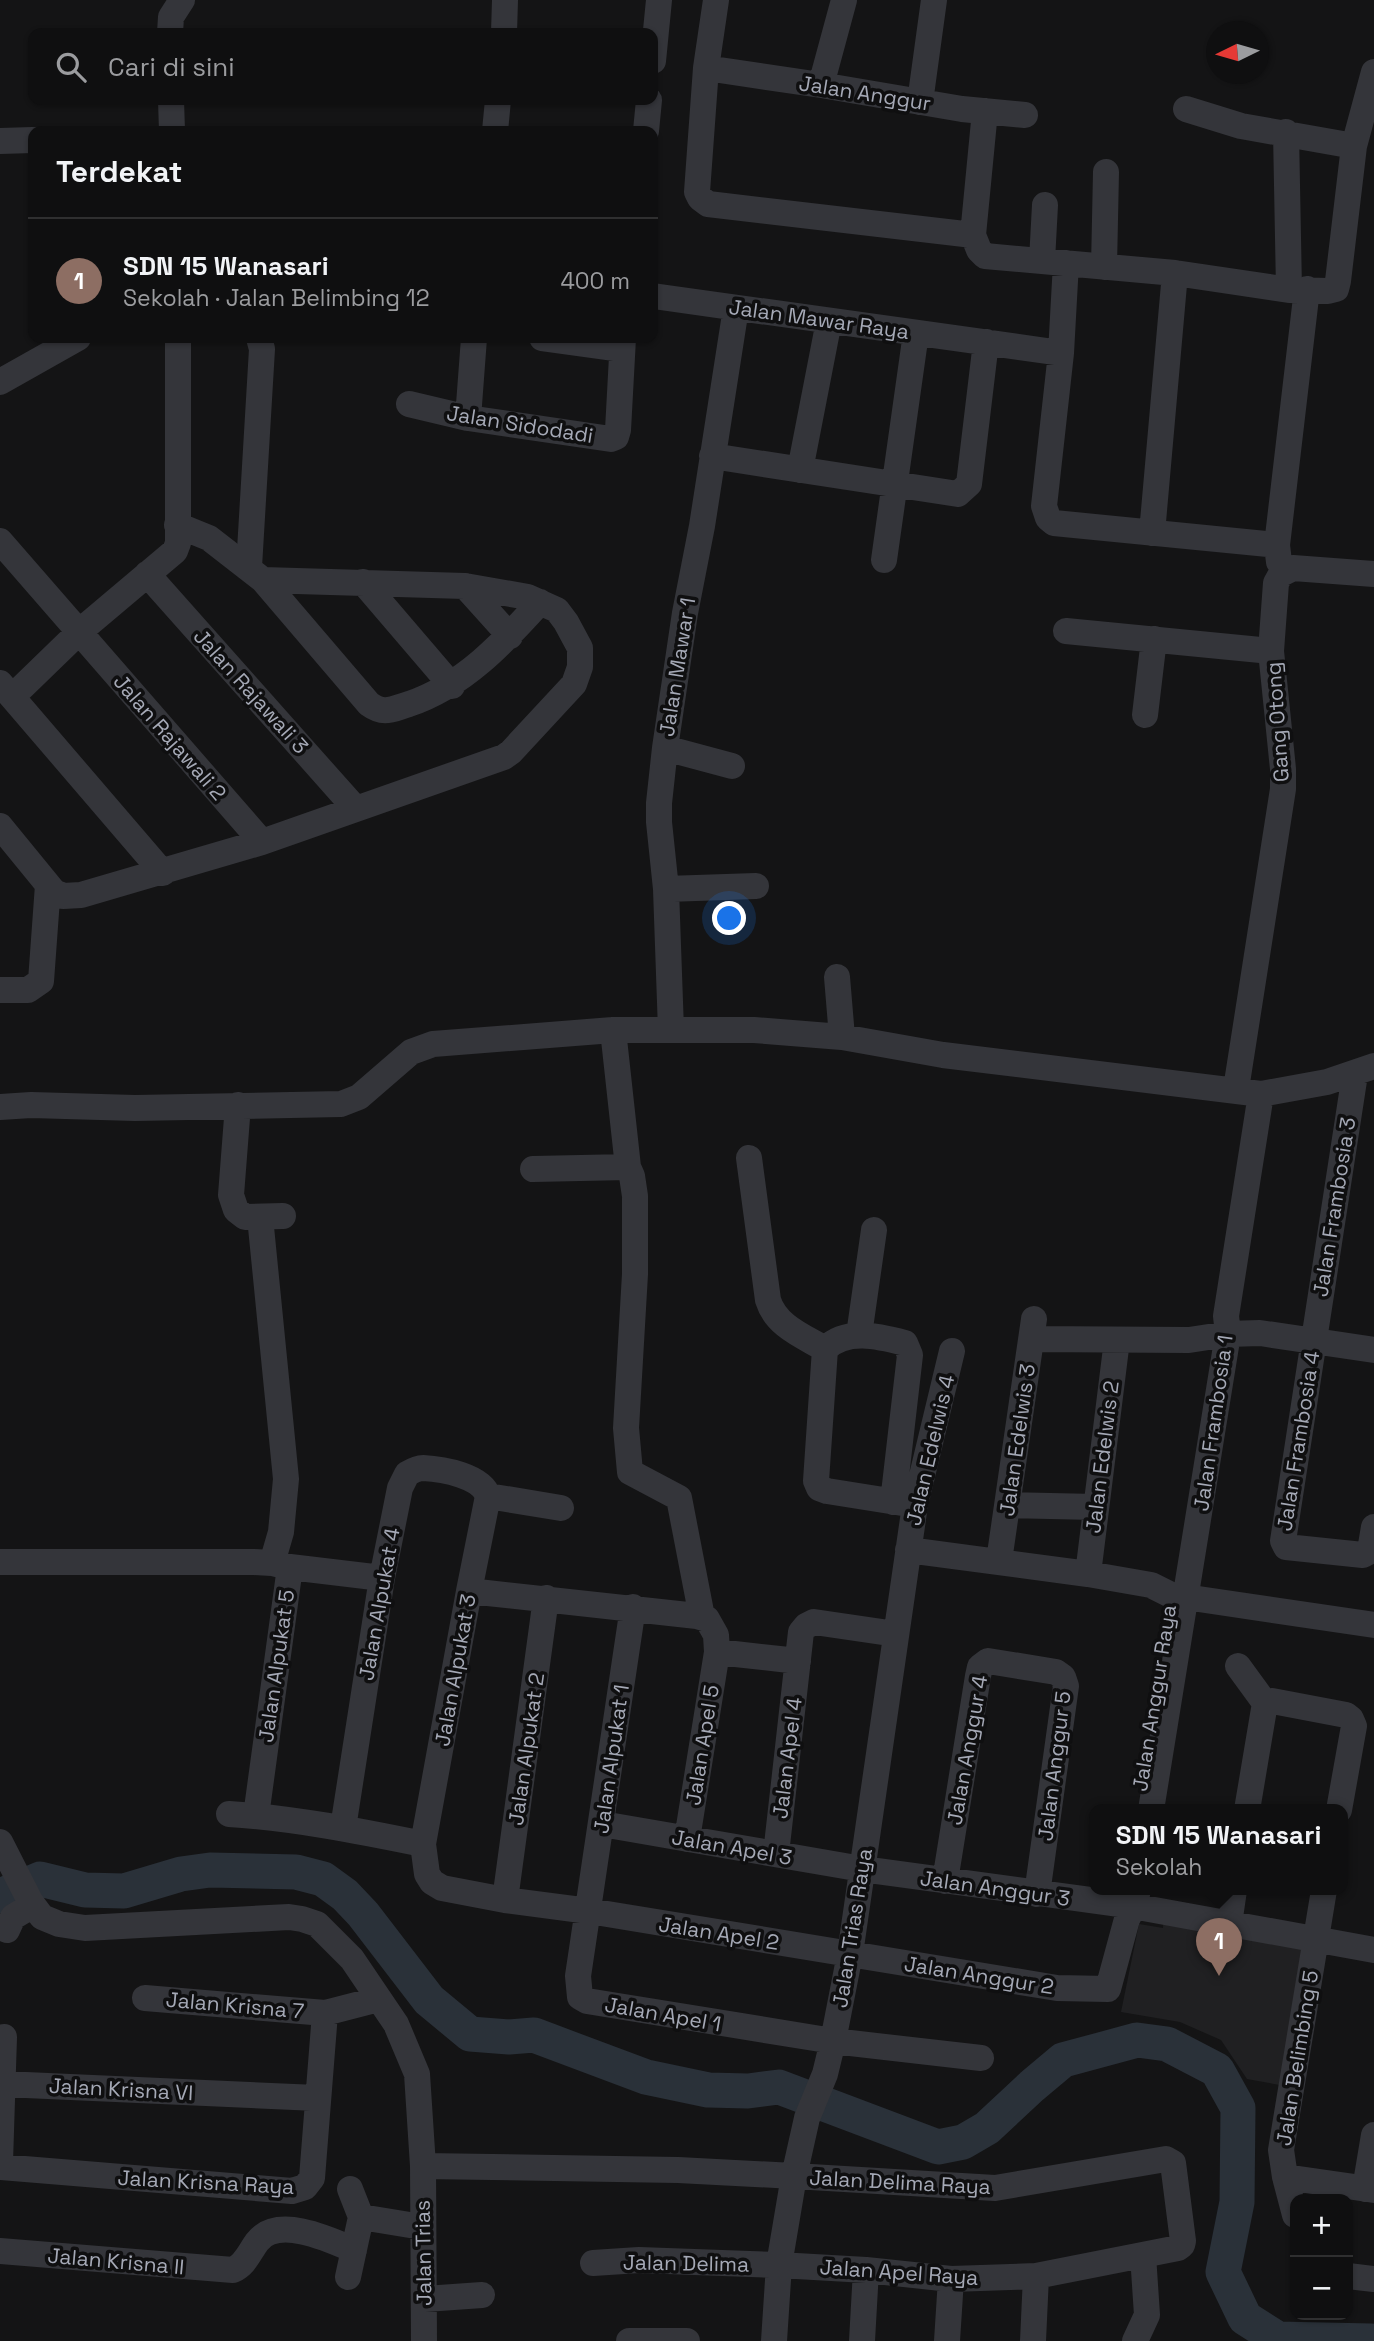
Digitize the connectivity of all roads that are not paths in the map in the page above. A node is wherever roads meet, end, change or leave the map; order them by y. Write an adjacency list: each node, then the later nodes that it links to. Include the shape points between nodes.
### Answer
1 (182, 0): 7 (street, via 171,17)
2 (505, 0): 8 (street)
3 (659, 0): 9 (street)
4 (716, 0): 10 (street)
5 (844, 0): 12 (street)
6 (934, 0): 13 (street)
7 (170, 28)
8 (504, 28)
9 (656, 28)
10 (706, 68): 12 (street, Jalan Anggur); 29 (street, via 697,192 708,204)
11 (1374, 72): 26 (street)
12 (821, 85): 13 (street, Jalan Anggur)
13 (920, 102): 18 (street, Jalan Anggur)
14 (171, 105): 20 (street)
15 (498, 105): 21 (street)
16 (649, 105): 22 (street)
17 (1186, 109): 23 (street, via 1241,126)
18 (985, 111): 19 (street, Jalan Anggur); 29 (street)
19 (1025, 114)
20 (172, 126)
21 (495, 126)
22 (646, 126)
23 (1286, 132): 26 (street); 33 (street, Gang Otong)
24 (28, 140): 25 (street)
25 (0, 141)
26 (1353, 146): 33 (street, via 1336,289)
27 (1106, 172): 31 (street)
28 (1045, 205): 30 (street)
29 (973, 235): 30 (street, via 985,256)
30 (1054, 262): 31 (street); 44 (street)
31 (1104, 267): 32 (street)
32 (1175, 273): 33 (street); 52 (street)
33 (1298, 289): 54 (street, Gang Otong)
34 (658, 297): 35 (street, Jalan Mawar Raya)
35 (736, 307): 36 (street, Jalan Mawar Raya); 48 (street, Jalan Mawar 1)
36 (829, 321): 37 (street, Jalan Mawar Raya); 49 (street)
37 (916, 333): 38 (street, Jalan Mawar Raya); 50 (street)
38 (986, 342): 44 (street, Jalan Mawar Raya); 50 (street, via 969,484 958,494)
39 (69, 343): 45 (street)
40 (178, 343): 51 (street)
41 (260, 343): 56 (street)
42 (474, 343): 47 (street)
43 (623, 343): 47 (street, Jalan Sidodadi, via 617,437)
44 (1060, 353): 52 (street, via 1044,506 1048,518 1054,523)
45 (0, 382)
46 (409, 404): 47 (street, Jalan Sidodadi)
47 (468, 418)
48 (712, 456): 49 (street); 71 (street, Jalan Mawar 1)
49 (800, 470): 50 (street)
50 (894, 484): 55 (street)
51 (177, 525): 56 (street, via 209,538); 57 (street, via 175,551)
52 (1152, 533): 54 (street)
53 (0, 541): 64 (street, Jalan Rajawali 2)
54 (1277, 545): 58 (street, Gang Otong)
55 (884, 560)
56 (256, 573): 60 (street); 68 (street, via 378,711)
57 (147, 574): 64 (street); 73 (street, Jalan Rajawali 3)
58 (1281, 574): 59 (street, via 1293,568); 67 (street, Gang Otong, via 1276,583)
59 (1374, 574)
60 (363, 582): 61 (street); 68 (street)
61 (465, 586): 62 (street); 65 (street)
62 (540, 602): 65 (street); 73 (street, via 557,610 580,648 574,684 503,757)
63 (1066, 631): 66 (street)
64 (79, 632): 69 (street); 75 (street, Jalan Rajawali 2)
65 (510, 636): 68 (street)
66 (1154, 639): 67 (street); 70 (street)
67 (1271, 650): 86 (street, Gang Otong, via 1283,789)
68 (452, 686)
69 (6, 690): 76 (street)
70 (1145, 715)
71 (665, 748): 72 (street); 79 (street, Jalan Mawar 1, via 659,822)
72 (732, 766)
73 (355, 808): 75 (street)
74 (0, 826): 77 (street)
75 (262, 842): 76 (street)
76 (163, 873): 77 (street, via 72,897)
77 (48, 885): 81 (street, via 41,981 28,990)
78 (756, 886): 79 (street)
79 (666, 889): 83 (street, Jalan Mawar 1)
80 (837, 977): 84 (street)
81 (0, 990)
82 (613, 1030): 83 (street); 87 (street, via 433,1045 411,1052 359,1097 341,1104); 90 (street)
83 (671, 1030): 84 (street)
84 (842, 1037): 86 (street, via 943,1055)
85 (1364, 1070): 86 (street, via 1328,1082); 96 (street, Jalan Frambosia 3)
86 (1249, 1091): 93 (street, Gang Otong)
87 (238, 1105): 88 (street); 109 (street, via 231,1195 236,1210 245,1217 271,1217 286,1479)
88 (0, 1107)
89 (749, 1158): 97 (street, via 772,1313)
90 (628, 1167): 91 (street); 117 (street, via 636,1219 626,1428 630,1472 679,1498)
91 (533, 1169)
92 (874, 1230): 94 (street)
93 (1214, 1332): 95 (street); 96 (street); 112 (street, Jalan Frambosia 1)
94 (859, 1335): 97 (street, via 834,1340); 101 (street, via 905,1343 910,1355)
95 (1117, 1340): 102 (street, Jalan Edelwis 3, via 1033,1329); 103 (street, Jalan Edelwis 2)
96 (1314, 1341): 98 (street); 105 (street, Jalan Frambosia 4, via 1283,1541 1286,1547 1363,1555 1370,1552)
97 (825, 1349): 101 (street, via 819,1488)
98 (1374, 1350)
99 (952, 1351): 101 (street, Jalan Edelwis 4)
100 (488, 1496): 104 (street); 111 (street, Jalan Alpukat 4, via 480,1482 465,1476 420,1468 407,1474 400,1488); 113 (street, Jalan Alpukat 3)
101 (904, 1503): 106 (street, Jalan Edelwis 4)
102 (1009, 1505): 103 (street); 107 (street, Jalan Edelwis 3)
103 (1096, 1507): 110 (street, Jalan Edelwis 2)
104 (561, 1508)
105 (1374, 1527)
106 (908, 1550): 107 (street); 119 (street, Jalan Trias Raya)
107 (999, 1561): 110 (street)
108 (0, 1562): 109 (street)
109 (281, 1565): 111 (street, Jalan Alpukat 5); 130 (street, Jalan Alpukat 5)
110 (1088, 1574): 112 (street)
111 (382, 1578): 132 (street, Jalan Alpukat 4)
112 (1173, 1588): 116 (street); 118 (street); 125 (street, Jalan Anggur Raya); 126 (street, Jalan Anggur Raya)
113 (469, 1591): 114 (street); 134 (street, Jalan Alpukat 3)
114 (546, 1598): 115 (street); 142 (street, Jalan Alpukat 2)
115 (633, 1607): 117 (street); 131 (street, Jalan Alpukat 1)
116 (1374, 1607)
117 (702, 1617): 120 (street, via 716,1635)
118 (1374, 1625)
119 (896, 1634): 121 (street, Jalan Apel 4, via 814,1622 802,1632); 137 (street, Jalan Trias Raya)
120 (717, 1651): 121 (street); 133 (street, Jalan Apel 5)
121 (798, 1661): 136 (street, Jalan Apel 4)
122 (1238, 1666): 124 (street)
123 (1027, 1667): 138 (street, Jalan Anggur 4, via 988,1661 980,1667); 139 (street, Jalan Anggur 5, via 1056,1672 1066,1686)
124 (1265, 1703): 127 (street); 128 (street, via 1346,1714 1352,1719)
125 (1138, 1804)
126 (1152, 1804)
127 (1248, 1804)
128 (1340, 1804)
129 (229, 1814): 130 (street)
130 (256, 1816): 132 (street)
131 (602, 1824): 133 (street, Jalan Apel 3); 145 (street, Jalan Alpukat 1)
132 (343, 1828): 134 (street)
133 (687, 1839): 136 (street, Jalan Apel 3)
134 (423, 1844): 142 (street, Jalan Apel 2, via 432,1882)
135 (5, 1853): 143 (street)
136 (776, 1854): 137 (street, Jalan Apel 3)
137 (862, 1869): 138 (street, Jalan Anggur 3); 150 (street, Jalan Trias Raya)
138 (945, 1881): 139 (street, Jalan Anggur 3)
139 (1037, 1894): 144 (street, Jalan Anggur 3)
140 (1233, 1895): 146 (street)
141 (1323, 1895): 148 (street, Jalan Belimbing 5)
142 (505, 1900): 145 (street, Jalan Apel 2)
143 (31, 1903): 147 (street, via 13,1917); 152 (street, Jalan Trias, via 42,1917 85,1928 302,1919 317,1924 344,1950)
144 (1128, 1908): 146 (street, Jalan Anggur 3); 150 (street, Jalan Anggur 2, via 1108,1989 1056,1988)
145 (589, 1911): 150 (street, Jalan Apel 2); 155 (street, Jalan Apel 1, via 578,1976 580,1997 587,2001)
146 (1229, 1924): 148 (street, Jalan Anggur 3)
147 (7, 1930)
148 (1315, 1940): 149 (street, Jalan Anggur 3); 163 (street, Jalan Belimbing 5, via 1281,2150)
149 (1374, 1950)
150 (850, 1954): 155 (street, Jalan Trias Raya)
151 (145, 1998): 153 (street, Jalan Krisna 7)
152 (379, 1998): 153 (street); 161 (street, Jalan Trias, via 396,2024 416,2074)
153 (325, 2012): 158 (street, Jalan Krisna Raya)
154 (4, 2037): 157 (street)
155 (833, 2041): 156 (street); 162 (street, Jalan Trias Raya, via 807,2118)
156 (981, 2058)
157 (2, 2084): 158 (street, Jalan Krisna VI); 160 (street)
158 (317, 2098): 160 (street, Jalan Krisna Raya, via 312,2178 305,2187 292,2191)
159 (1374, 2135): 165 (street)
160 (0, 2164)
161 (423, 2166): 162 (street); 168 (street, Jalan Trias)
162 (794, 2176): 171 (street, Jalan Delima Raya, via 995,2188 1170,2160 1182,2245); 173 (street, Jalan Trias Raya)
163 (1285, 2177): 165 (street); 166 (street, Jalan Belimbing 5)
164 (350, 2189): 167 (street)
165 (1369, 2189)
166 (1290, 2196)
167 (361, 2217): 168 (street); 169 (street)
168 (422, 2227): 181 (street, Jalan Trias)
169 (354, 2250): 170 (street, Jalan Krisna II, via 314,2235 279,2230 267,2232 241,2267 233,2270); 176 (street)
170 (0, 2251)
171 (1143, 2255): 175 (street, Jalan Apel Raya); 189 (street, via 1147,2315)
172 (593, 2263): 173 (street, Jalan Delima)
173 (779, 2265): 174 (street, Jalan Apel Raya); 185 (street, Jalan Trias Raya)
174 (866, 2270): 178 (street, Jalan Apel Raya); 186 (street)
175 (1036, 2276): 178 (street, Jalan Apel Raya); 188 (street)
176 (348, 2277)
177 (1353, 2277): 179 (street)
178 (951, 2279): 187 (street)
179 (1374, 2279)
180 (482, 2295): 181 (street)
181 (425, 2299): 182 (street, Jalan Trias)
182 (416, 2340)
183 (629, 2341): 184 (street)
184 (687, 2341)
185 (774, 2341)
186 (862, 2341)
187 (947, 2341)
188 (1033, 2341)
189 (1135, 2341)

